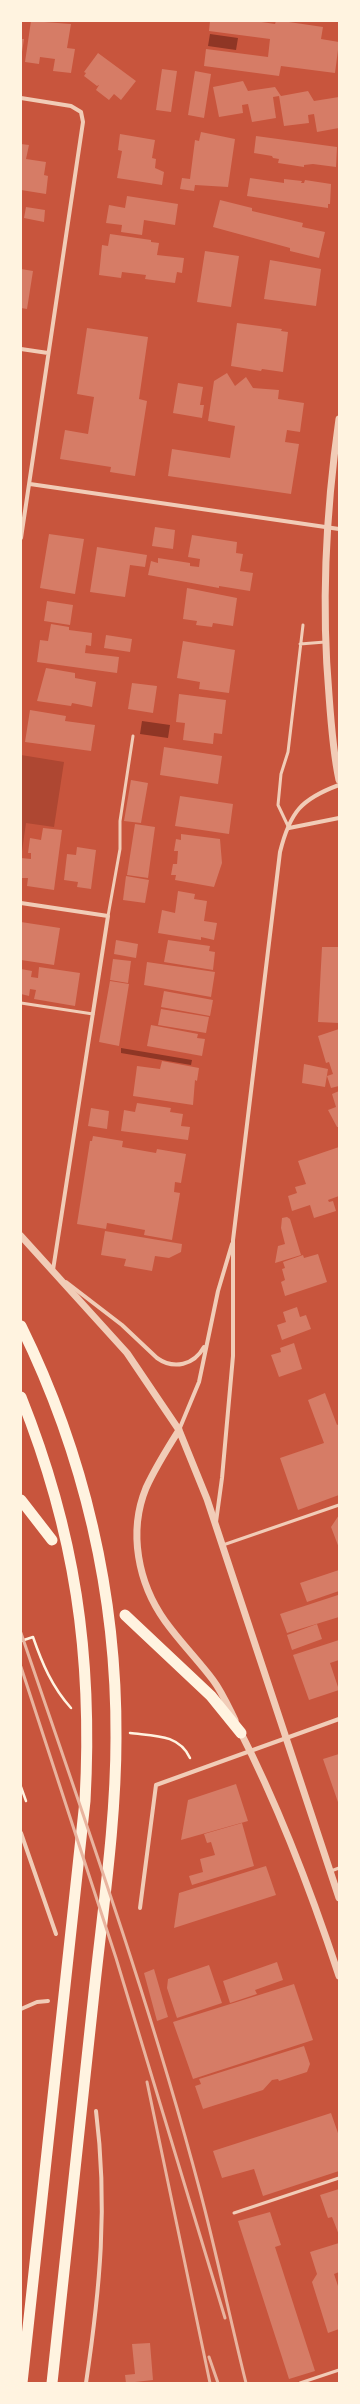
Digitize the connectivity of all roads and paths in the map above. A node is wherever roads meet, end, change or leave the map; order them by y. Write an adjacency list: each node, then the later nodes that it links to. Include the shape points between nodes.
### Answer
1 (21, 98): 3 (street, via 71,106 81,112 83,122)
2 (21, 349): 3 (street)
3 (48, 353): 5 (street)
4 (339, 419): 6 (street)
5 (30, 484): 6 (street); 8 (street)
6 (329, 527): 7 (street); 10 (street, via 324,590)
7 (339, 529)
8 (21, 538)
9 (303, 626): 11 (lane)
10 (325, 642): 11 (lane); 13 (street)
11 (300, 644): 16 (lane, via 288,752 281,774 278,805)
12 (133, 736): 18 (lane, via 120,821 120,849)
13 (339, 780)
14 (339, 785): 16 (street, via 316,794 304,803 295,813)
15 (339, 818): 16 (street)
16 (289, 828): 22 (street, via 280,852)
17 (21, 903): 18 (street)
18 (108, 916): 20 (street)
19 (21, 1003): 20 (lane)
20 (93, 1014): 23 (street)
21 (21, 1236): 23 (street)
22 (233, 1240): 25 (street); 30 (street, via 233,1356)
23 (54, 1272): 25 (street, via 104,1309 162,1362 171,1365 185,1364 197,1356); 27 (street, via 127,1353)
24 (21, 1326): 58 (highway, via 65,1426 96,1537 112,1638 116,1739 113,1804)
25 (205, 1344): 27 (street, via 199,1382)
26 (21, 1397): 57 (highway, via 51,1479 78,1596 88,1708 85,1801)
27 (179, 1430): 30 (street); 38 (street, via 152,1476 142,1500 137,1539 139,1559 146,1584 157,1608 214,1681)
28 (21, 1500): 31 (highway)
29 (339, 1505): 32 (lane)
30 (216, 1524): 32 (street)
31 (52, 1540)
32 (223, 1545): 39 (street)
33 (125, 1615): 38 (highway, via 211,1696)
34 (33, 1637): 35 (path)
35 (21, 1641)
36 (339, 1718): 39 (street)
37 (130, 1733): 41 (path, via 177,1742)
38 (242, 1733): 40 (street)
39 (287, 1737): 40 (street); 46 (street)
40 (250, 1750): 48 (street, via 232,1759 156,1785); 50 (street, via 285,1826)
41 (190, 1758)
42 (21, 1787): 43 (path)
43 (26, 1801)
44 (21, 1833): 49 (street)
45 (339, 1868): 46 (lane)
46 (330, 1872): 47 (street)
47 (339, 1898)
48 (140, 1908)
49 (56, 1934)
50 (339, 1976)
51 (48, 2001): 52 (street, via 37,2002)
52 (21, 2009)
53 (96, 2111): 59 (street, via 102,2168 103,2236 96,2316)
54 (339, 2178): 55 (lane)
55 (234, 2212)
56 (339, 2370): 60 (lane)
57 (22, 2383)
58 (52, 2383)
59 (86, 2383)
60 (300, 2383)

